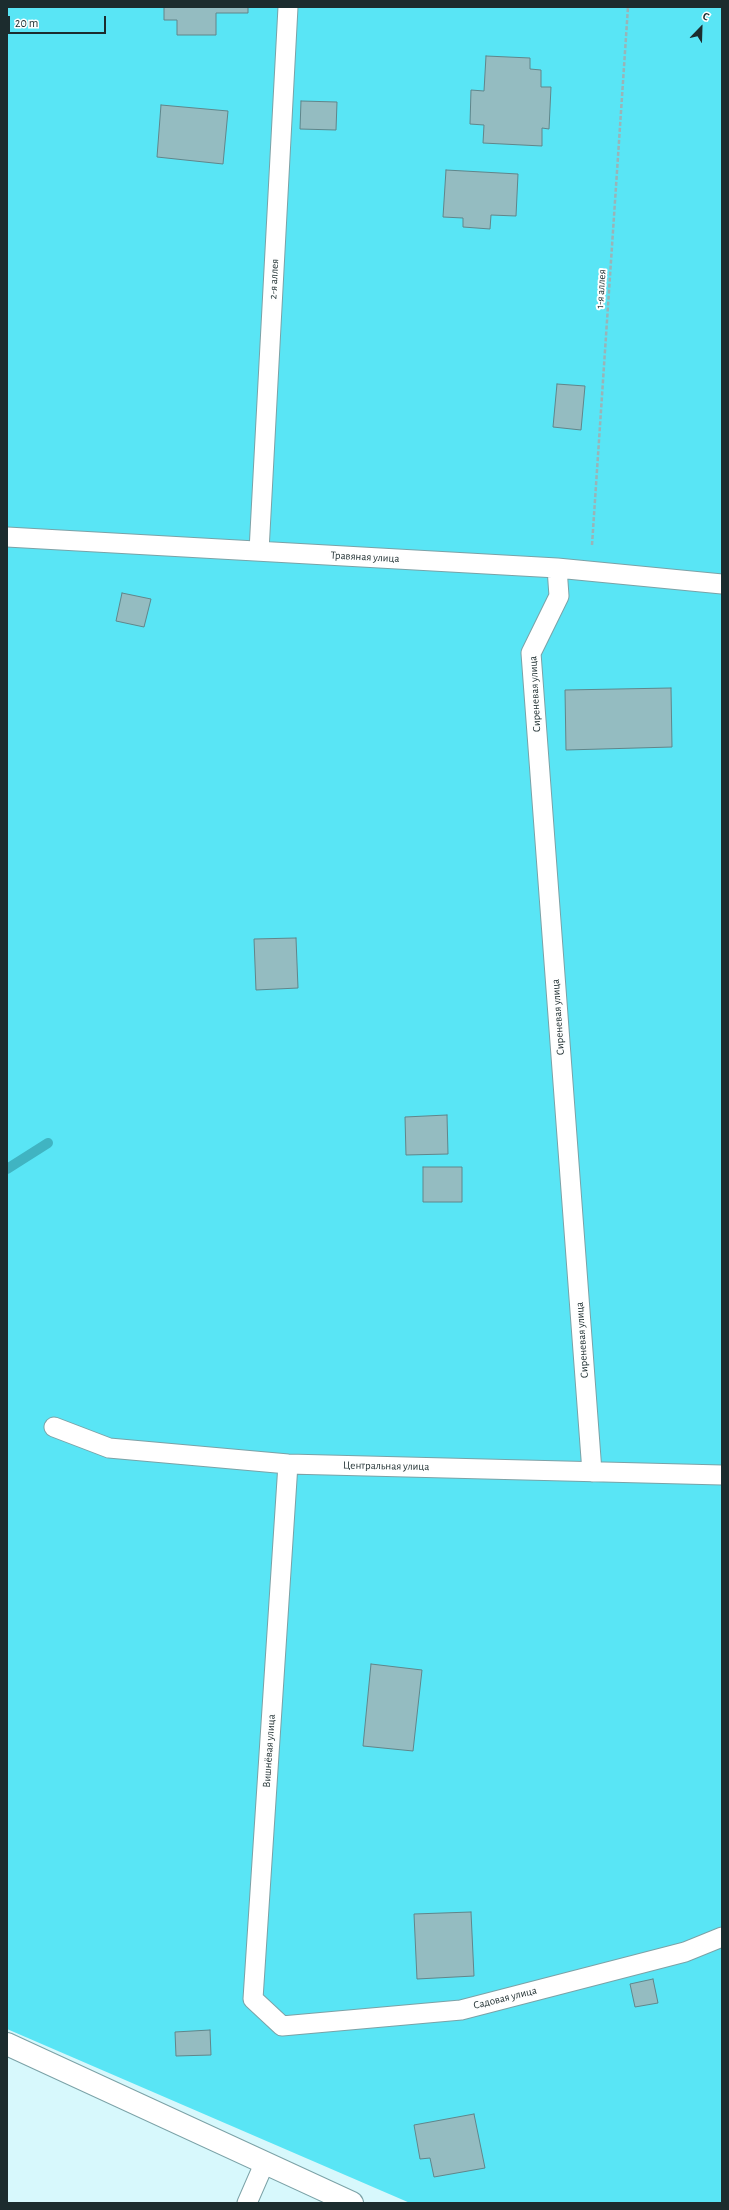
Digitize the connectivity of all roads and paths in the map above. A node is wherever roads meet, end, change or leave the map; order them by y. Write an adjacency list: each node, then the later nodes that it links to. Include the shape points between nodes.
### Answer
1 (288, 7): 4 (lane, 2-я аллея)
2 (628, 7): 6 (path, 1-я аллея)
3 (7, 537): 4 (lane, Травяная улица)
4 (259, 551): 5 (lane, Травяная улица)
5 (557, 568): 6 (lane, Травяная улица); 10 (lane, Сиреневая улица, via 559,596 531,654)
6 (590, 571): 7 (lane, Травяная улица)
7 (722, 584)
8 (54, 1426): 9 (lane, Центральная улица, via 109,1448)
9 (288, 1464): 10 (lane, Центральная улица); 13 (lane, Вишнёвая улица, via 253,1999)
10 (592, 1472): 11 (lane, Центральная улица)
11 (722, 1475)
12 (722, 1936): 13 (lane, Садовая улица, via 685,1952 461,2010)
13 (282, 2026)
14 (7, 2044): 15 (street)
15 (264, 2164): 16 (lane); 17 (street)
16 (247, 2203)
17 (352, 2203)

